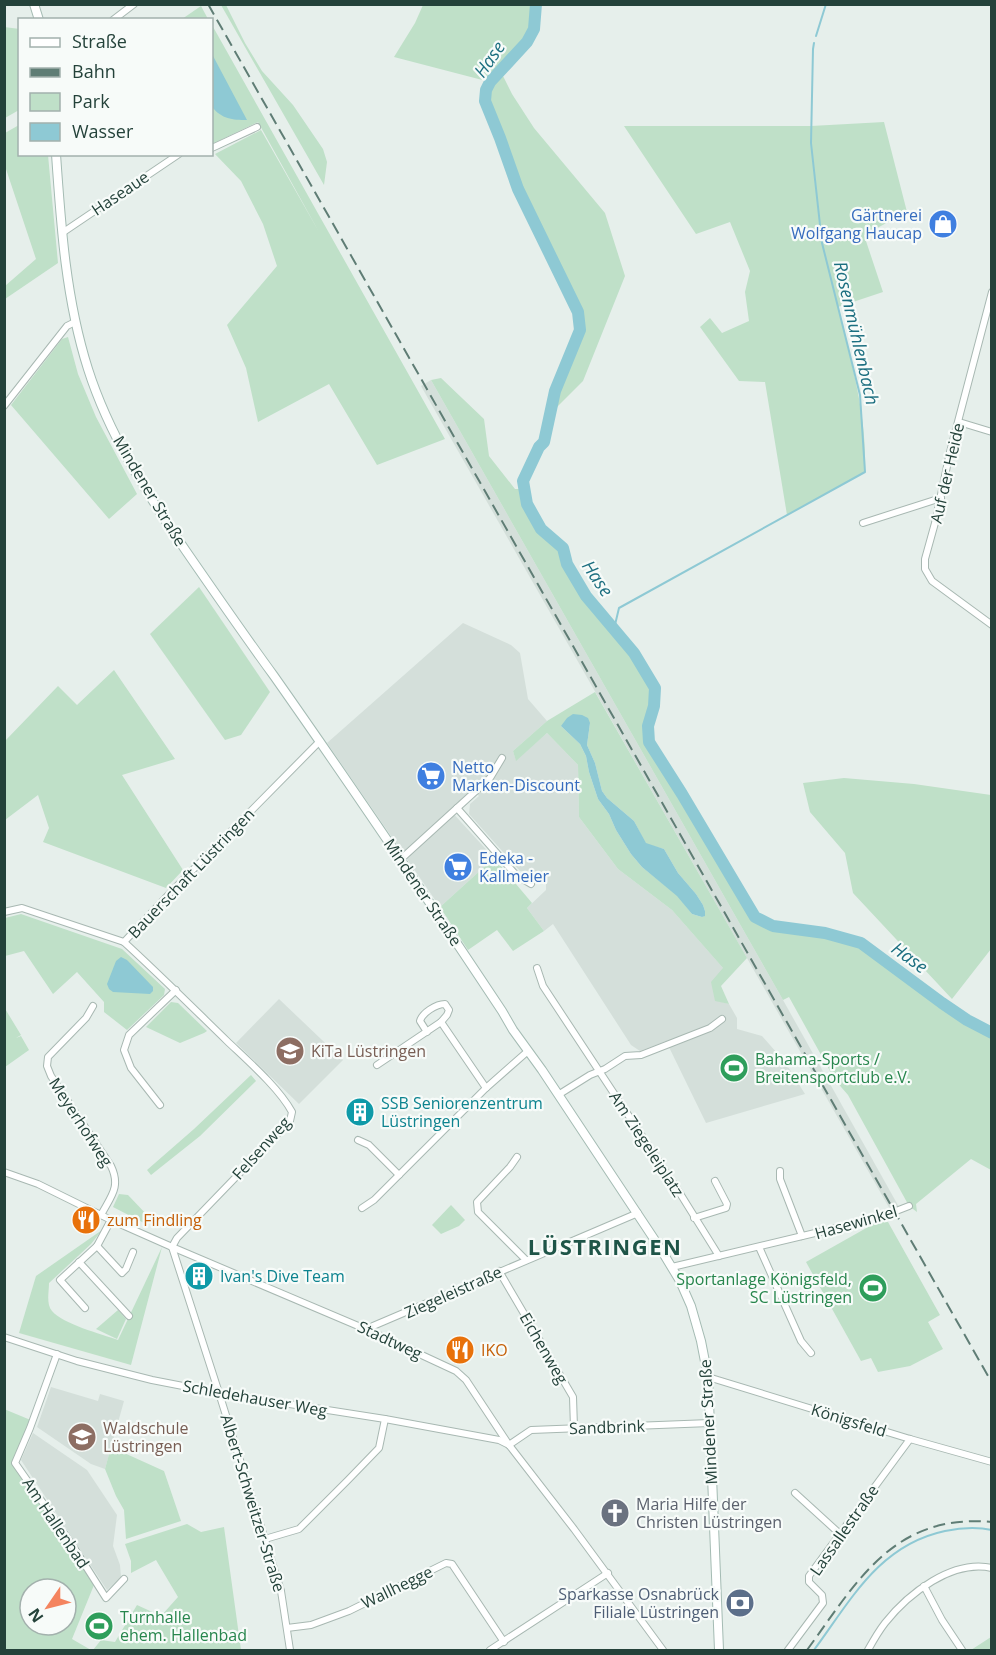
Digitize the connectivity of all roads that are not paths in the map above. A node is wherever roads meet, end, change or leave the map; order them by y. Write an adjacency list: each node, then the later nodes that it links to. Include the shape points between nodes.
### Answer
1 (134, 4): 2 (street)
2 (116, 18)
3 (257, 126): 4 (street)
4 (213, 148)
5 (56, 156): 7 (main road, Mindener Straße)
6 (176, 156): 7 (street, Haseaue)
7 (62, 233): 9 (main road, Mindener Straße)
8 (992, 292): 11 (street, Auf der Heide)
9 (75, 322): 10 (street); 16 (main road, Mindener Straße, via 100,402 136,475)
10 (4, 406)
11 (959, 422): 12 (street); 13 (street, Auf der Heide)
12 (992, 432)
13 (941, 498): 14 (street); 15 (street, Auf der Heide, via 925,569 932,581)
14 (863, 523)
15 (992, 625)
16 (320, 741): 19 (main road, Mindener Straße); 22 (street, Bauerschaft Lüstringen)
17 (502, 758): 18 (street, via 490,778)
18 (457, 808): 19 (street); 20 (street, via 516,875)
19 (401, 859): 29 (main road, Mindener Straße)
20 (531, 884)
21 (4, 912): 22 (street, Bauerschaft Lüstringen, via 22,908)
22 (124, 942): 24 (street, Felsenweg)
23 (537, 968): 31 (street, Am Ziegeleiplatz, via 543,987)
24 (176, 990): 34 (street, via 129,1035 124,1050 131,1068); 49 (street, Felsenweg, via 258,1071 292,1112 290,1121)
25 (93, 1006): 44 (street, Meyerhofweg, via 48,1057 46,1066 116,1176 116,1186)
26 (722, 1019): 31 (street, via 710,1028 640,1055 625,1056)
27 (441, 1022): 28 (street); 28 (street, via 447,1015 445,1004 421,1016); 32 (street)
28 (427, 1032): 30 (street)
29 (528, 1051): 32 (street); 33 (main road, Mindener Straße)
30 (377, 1065)
31 (599, 1071): 33 (street); 45 (street, Am Ziegeleiplatz)
32 (486, 1088): 39 (street)
33 (558, 1095): 43 (main road, Mindener Straße)
34 (160, 1105)
35 (358, 1140): 39 (street, via 369,1145)
36 (517, 1157): 53 (street, via 477,1202 478,1212)
37 (780, 1171): 47 (street, Hasewinkel)
38 (4, 1172): 44 (street, Stadtweg)
39 (399, 1176): 42 (street)
40 (715, 1181): 45 (street, via 726,1208)
41 (909, 1206): 47 (street, Hasewinkel, via 878,1218)
42 (362, 1208)
43 (638, 1213): 53 (street, Ziegeleistraße); 55 (main road, Mindener Straße)
44 (101, 1215): 46 (street, Stadtweg)
45 (694, 1218): 52 (street, Am Ziegeleiplatz)
46 (111, 1220): 48 (street); 49 (street, Stadtweg)
47 (802, 1236): 50 (street, Hasewinkel)
48 (97, 1246): 51 (street, via 122,1273); 54 (street)
49 (172, 1247): 59 (street, Stadtweg); 64 (street)
50 (759, 1247): 52 (street, Hasewinkel); 61 (street, via 801,1341)
51 (133, 1252)
52 (719, 1256): 55 (street, Hasewinkel)
53 (526, 1260): 56 (street, Ziegeleistraße)
54 (79, 1262): 57 (street, via 60,1280); 58 (street)
55 (672, 1267): 63 (main road, Mindener Straße, via 691,1306)
56 (499, 1271): 59 (street, Ziegeleistraße, via 373,1326); 67 (street, Eichenweg, via 573,1397)
57 (85, 1308)
58 (129, 1317)
59 (370, 1331): 69 (street, Stadtweg, via 456,1371)
60 (4, 1337): 62 (street, Schledehauser Weg)
61 (811, 1353)
62 (57, 1354): 64 (street, Schledehauser Weg, via 127,1374); 76 (street, Am Hallenbad, via 15,1463 106,1598)
63 (708, 1377): 66 (main road, Mindener Straße); 68 (street, Königsfeld)
64 (219, 1392): 65 (street, Schledehauser Weg); 73 (street, Albert-Schweitzer-Straße)
65 (385, 1419): 69 (street, Schledehauser Weg); 73 (street, via 379,1448 348,1480 299,1529)
66 (710, 1423): 67 (street, Sandbrink); 83 (main road, Mindener Straße)
67 (574, 1428): 69 (street, Sandbrink, via 531,1430)
68 (910, 1439): 70 (street, Königsfeld); 72 (street, Lassallestraße)
69 (509, 1445): 75 (street, Stadtweg)
70 (992, 1462)
71 (795, 1493): 72 (street)
72 (840, 1534): 84 (street, Lassallestraße, via 809,1576 823,1603)
73 (266, 1539): 78 (street, Albert-Schweitzer-Straße)
74 (992, 1568): 77 (street, via 960,1570)
75 (608, 1573): 79 (street); 82 (street, Stadtweg)
76 (124, 1580)
77 (924, 1586): 85 (street, via 886,1622); 86 (street)
78 (287, 1628): 79 (street, Wallhegge, via 311,1625 349,1611 446,1563 452,1564); 80 (street, Albert-Schweitzer-Straße)
79 (504, 1642): 81 (street)
80 (290, 1650)
81 (490, 1650)
82 (663, 1650)
83 (719, 1650)
84 (789, 1650)
85 (868, 1650)
86 (963, 1650)

